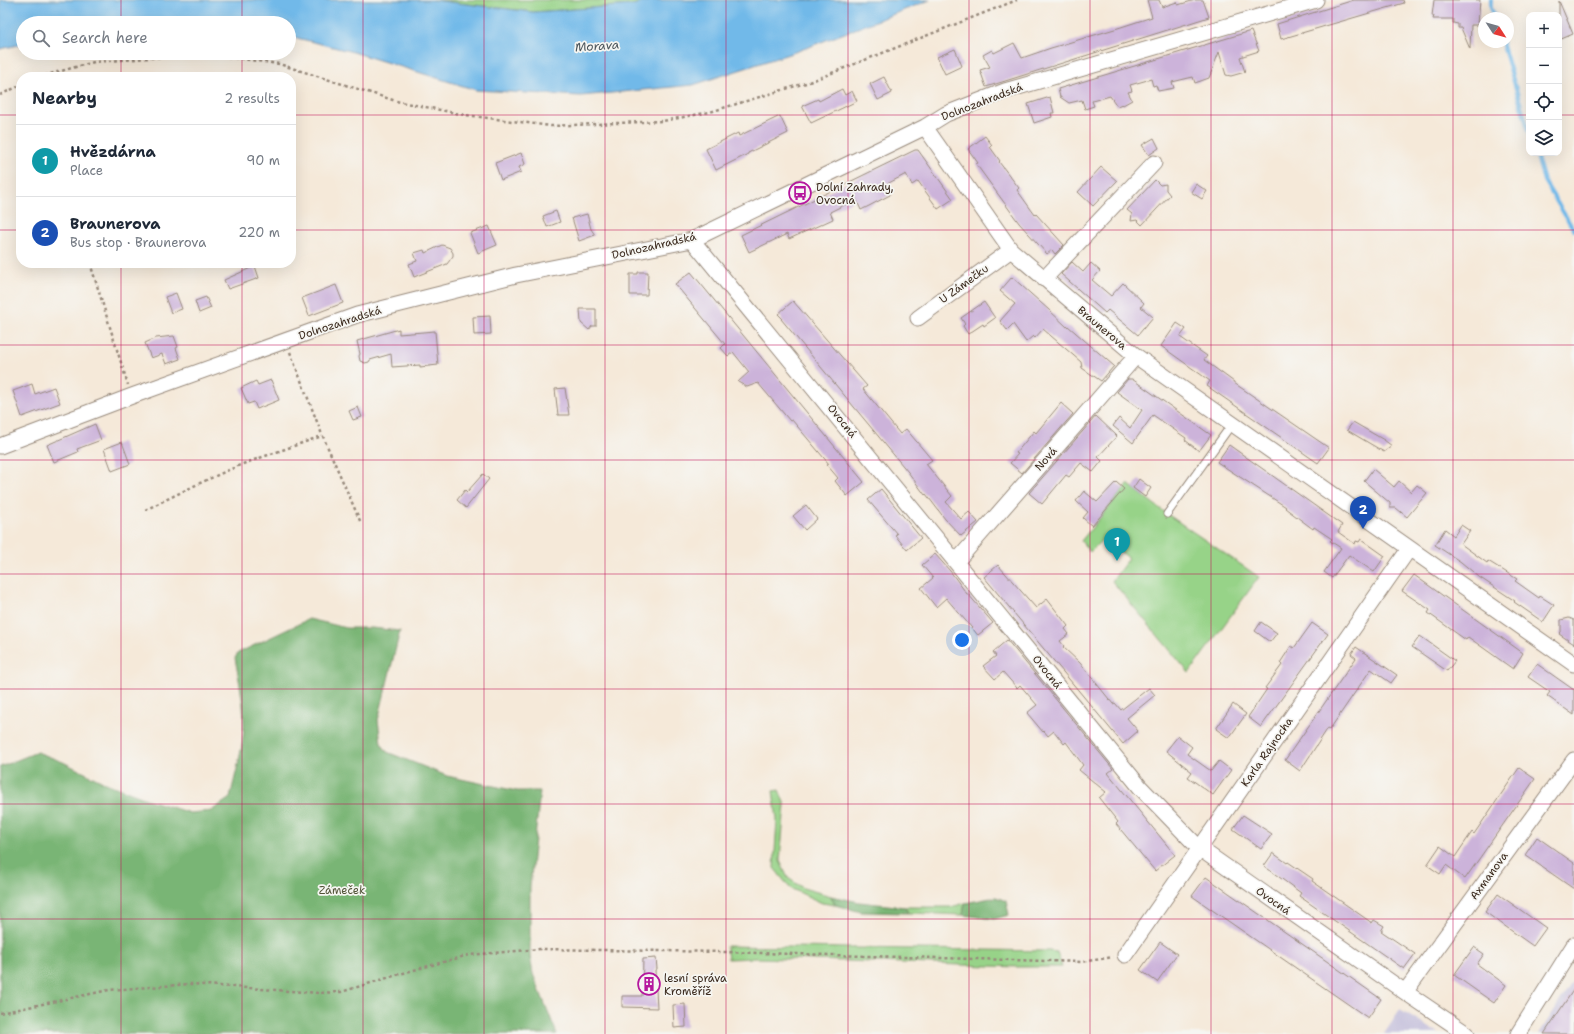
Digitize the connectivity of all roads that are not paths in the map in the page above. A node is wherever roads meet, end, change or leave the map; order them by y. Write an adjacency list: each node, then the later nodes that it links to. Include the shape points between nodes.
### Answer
1 (1316, 0): 2 (street, Dolnozahradská, via 1005,91 946,114)
2 (925, 127): 4 (street, Dolnozahradská); 5 (street, Braunerova)
3 (1154, 163): 6 (street)
4 (692, 240): 10 (street, Dolnozahradská, via 516,275 357,315); 13 (street, Ovocná)
5 (1011, 250): 6 (street, Braunerova); 7 (street, U Zámečku)
6 (1044, 279): 8 (street, Braunerova)
7 (918, 318)
8 (1136, 356): 9 (street, Braunerova); 13 (street, Nová)
9 (1232, 424): 11 (lane); 12 (street, Braunerova)
10 (0, 446)
11 (1167, 514)
12 (1410, 549): 14 (street, Braunerova); 16 (street, Karla Rajnocha)
13 (956, 562): 16 (street, Ovocná, via 1140,787)
14 (1574, 664)
15 (1574, 760): 20 (street, Axmanova)
16 (1199, 848): 18 (street, Karla Rajnocha); 20 (street, Ovocná)
17 (1574, 945): 19 (street)
18 (1125, 955)
19 (1570, 961): 22 (street)
20 (1405, 992): 21 (street, Ovocná)
21 (1467, 1034)
22 (1518, 1034)

